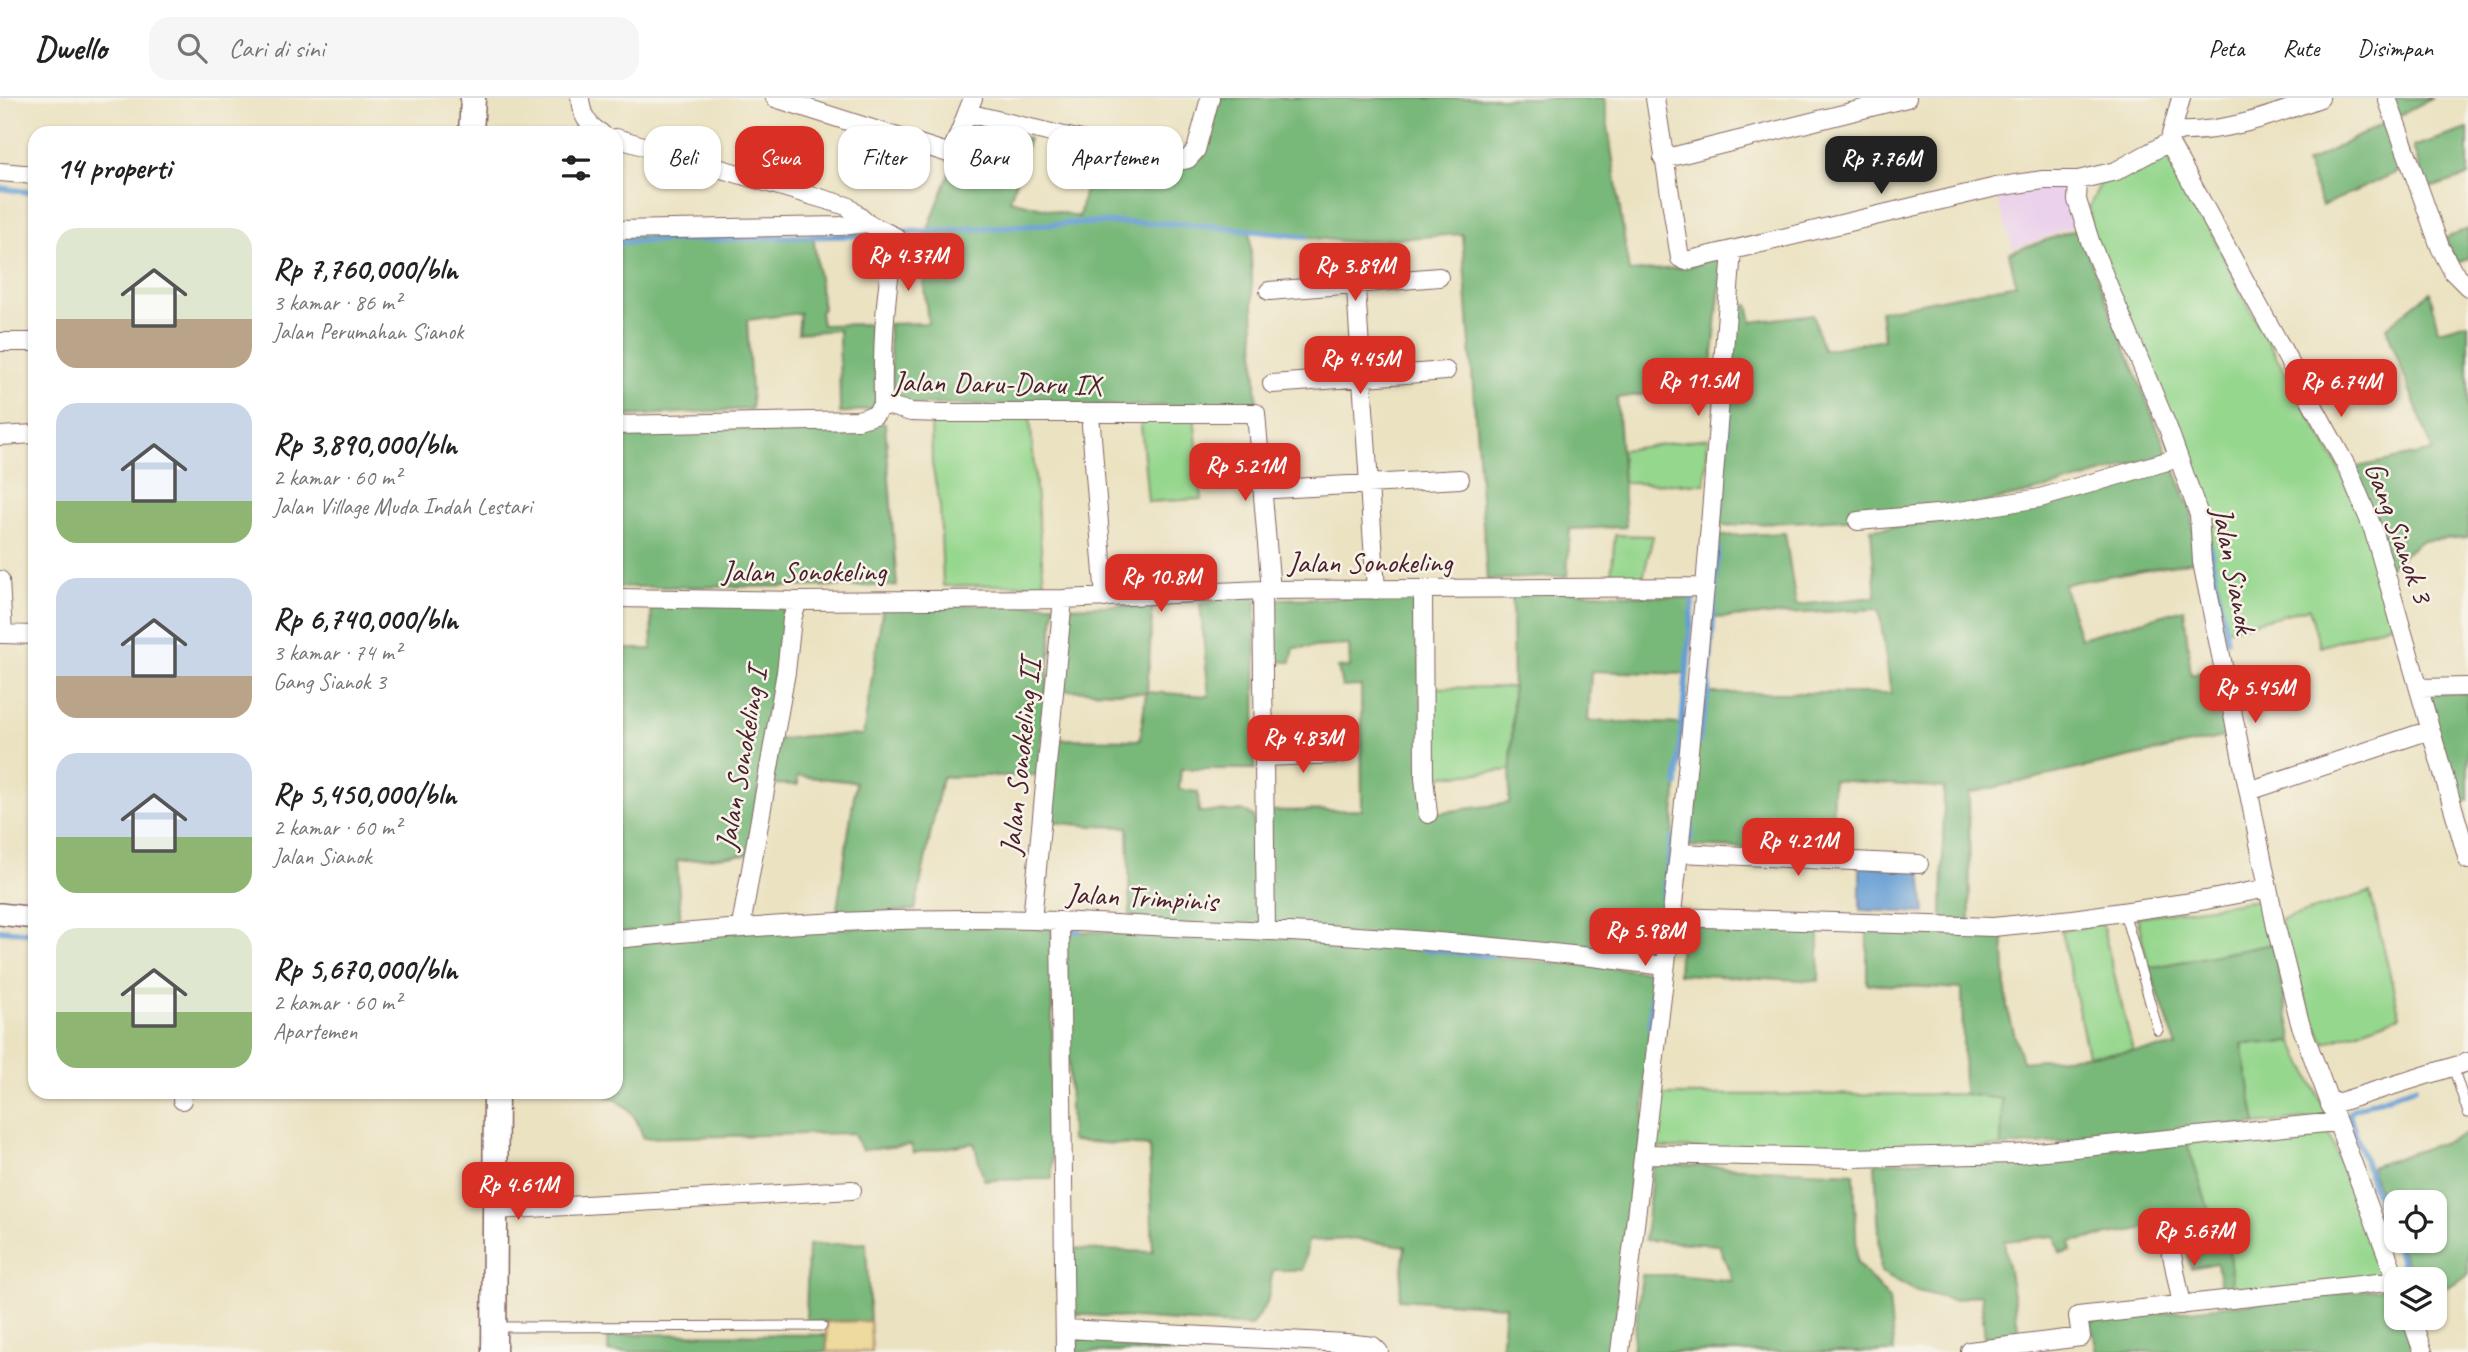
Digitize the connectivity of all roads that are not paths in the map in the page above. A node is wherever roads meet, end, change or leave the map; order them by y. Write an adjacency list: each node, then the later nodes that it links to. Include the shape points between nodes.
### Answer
1 (473, 98): 11 (main road)
2 (580, 98): 12 (street)
3 (775, 98): 10 (street, via 951,155)
4 (1210, 98): 10 (street, via 1196,150 1188,159 1175,162)
5 (1655, 98): 15 (street)
6 (1907, 98): 15 (street)
7 (2181, 98): 13 (street)
8 (2320, 98): 13 (street, via 2280,113)
9 (2387, 98): 25 (street, via 2441,247 2453,272)
10 (970, 106)
11 (471, 126)
12 (592, 126)
13 (2171, 137): 18 (street, via 2116,171); 54 (street, Gang Sianok 3, via 2348,469 2373,529)
14 (623, 140): 19 (street, via 848,206)
15 (1663, 159): 21 (street, via 1680,258)
16 (0, 172): 17 (street)
17 (28, 175)
18 (2078, 180): 21 (street, via 1996,187); 37 (street, Jalan Sianok, via 2077,201 2091,244)
19 (867, 223): 20 (street); 32 (street, via 896,237)
20 (623, 230)
21 (1732, 251): 43 (street)
22 (1354, 258): 24 (street)
23 (1439, 277): 24 (street)
24 (1356, 284): 26 (street); 30 (street)
25 (2468, 287)
26 (1269, 291)
27 (0, 342): 28 (street)
28 (28, 342)
29 (1446, 371): 30 (street)
30 (1363, 377): 31 (street); 39 (street)
31 (1272, 383)
32 (883, 404): 33 (street, Jalan Daru-Daru IX, via 875,415 858,421); 46 (street, Jalan Daru-Daru IX, via 911,412 942,413 1256,413)
33 (623, 425)
34 (1091, 425): 48 (street)
35 (28, 434): 36 (street)
36 (0, 436)
37 (2178, 458): 41 (street, via 2040,498); 58 (street, Jalan Sianok, via 2199,515 2203,562)
38 (1460, 479): 39 (street)
39 (1371, 484): 40 (street); 45 (street)
40 (1274, 489)
41 (1858, 521)
42 (0, 580): 51 (street)
43 (1705, 587): 44 (street, Jalan Sonokeling); 60 (street)
44 (1423, 589): 45 (street, Jalan Sonokeling); 59 (street)
45 (1376, 590): 46 (street, Jalan Sonokeling)
46 (1267, 591): 48 (street, Jalan Sonokeling); 57 (street)
47 (623, 598): 50 (street, Jalan Sonokeling)
48 (1105, 598): 49 (street, Jalan Sonokeling)
49 (1063, 599): 50 (street, Jalan Sonokeling); 68 (street, Jalan Sonokeling II)
50 (798, 601): 70 (street, Jalan Sonokeling I)
51 (1, 634): 52 (street)
52 (28, 635)
53 (2468, 687): 54 (street)
54 (2419, 688): 55 (street, Gang Sianok 3)
55 (2430, 730): 58 (street); 61 (street, Gang Sianok 3)
56 (1340, 754): 57 (street)
57 (1264, 757): 71 (street)
58 (2249, 791): 63 (street, Jalan Sianok)
59 (1428, 814)
60 (1679, 853): 62 (street); 67 (street)
61 (2468, 860)
62 (1919, 864)
63 (2268, 888): 64 (street); 77 (street, Jalan Sianok, via 2300,1023)
64 (2124, 912): 67 (street, via 1993,927); 74 (lane)
65 (0, 914): 66 (street)
66 (28, 917)
67 (1672, 917): 73 (street)
68 (1032, 920): 69 (street, Jalan Trimpinis); 70 (street, Jalan Trimpinis)
69 (1060, 921): 71 (street, Jalan Trimpinis); 88 (street)
70 (741, 926): 72 (street, Jalan Trimpinis)
71 (1266, 930): 73 (street, Jalan Trimpinis, via 1551,952)
72 (623, 938)
73 (1665, 966): 79 (street)
74 (2158, 1030)
75 (2460, 1064): 77 (street); 78 (lane)
76 (496, 1099): 81 (main road)
77 (2333, 1113): 79 (street, via 2017,1154 1850,1158); 83 (street, Jalan Sianok)
78 (2468, 1113)
79 (1644, 1154): 95 (street)
80 (852, 1190): 81 (street)
81 (495, 1210): 86 (main road)
82 (2169, 1240): 85 (street)
83 (2391, 1267)
84 (2384, 1281): 85 (street)
85 (2182, 1304): 90 (street, via 2078,1316 2081,1337)
86 (494, 1326): 87 (lane); 92 (main road)
87 (822, 1326)
88 (1065, 1329): 93 (street); 94 (street, via 1346,1343 1373,1346)
89 (2415, 1330): 96 (street)
90 (2021, 1348): 91 (street)
91 (1970, 1351)
92 (494, 1352)
93 (1065, 1352)
94 (1379, 1352)
95 (1620, 1352)
96 (2423, 1352)

